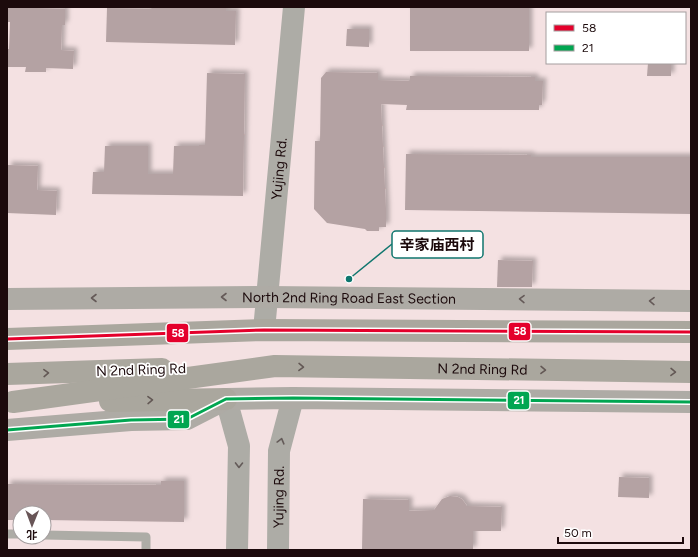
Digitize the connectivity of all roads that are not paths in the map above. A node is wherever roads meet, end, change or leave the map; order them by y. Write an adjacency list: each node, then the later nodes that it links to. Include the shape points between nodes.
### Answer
1 (294, 7): 2 (street, Yujing Rd.)
2 (267, 297): 3 (main road, North 2nd Ring Road East Section, one-way to 3); 4 (main road, North 2nd Ring Road East Section, one-way to 2); 5 (street, Yujing Rd.)
3 (7, 299)
4 (691, 301)
5 (264, 330): 6 (highway); 7 (highway)
6 (691, 332)
7 (7, 339)
8 (275, 366): 9 (highway, N 2nd Ring Rd, one-way to 9); 10 (highway, N 2nd Ring Rd, one-way to 8); 13 (highway, N 2nd Ring Rd)
9 (691, 372)
10 (7, 374)
11 (293, 398): 12 (main road); 14 (main road); 19 (street, Yujing Rd., one-way to 11, via 279,451)
12 (226, 399): 13 (highway, one-way to 12); 15 (main road, via 187,419 131,420); 18 (street, one-way to 18, via 239,446)
13 (10, 402)
14 (691, 402)
15 (7, 430)
16 (52, 535): 17 (lane, via 146,537)
17 (146, 550)
18 (237, 550)
19 (278, 550)

